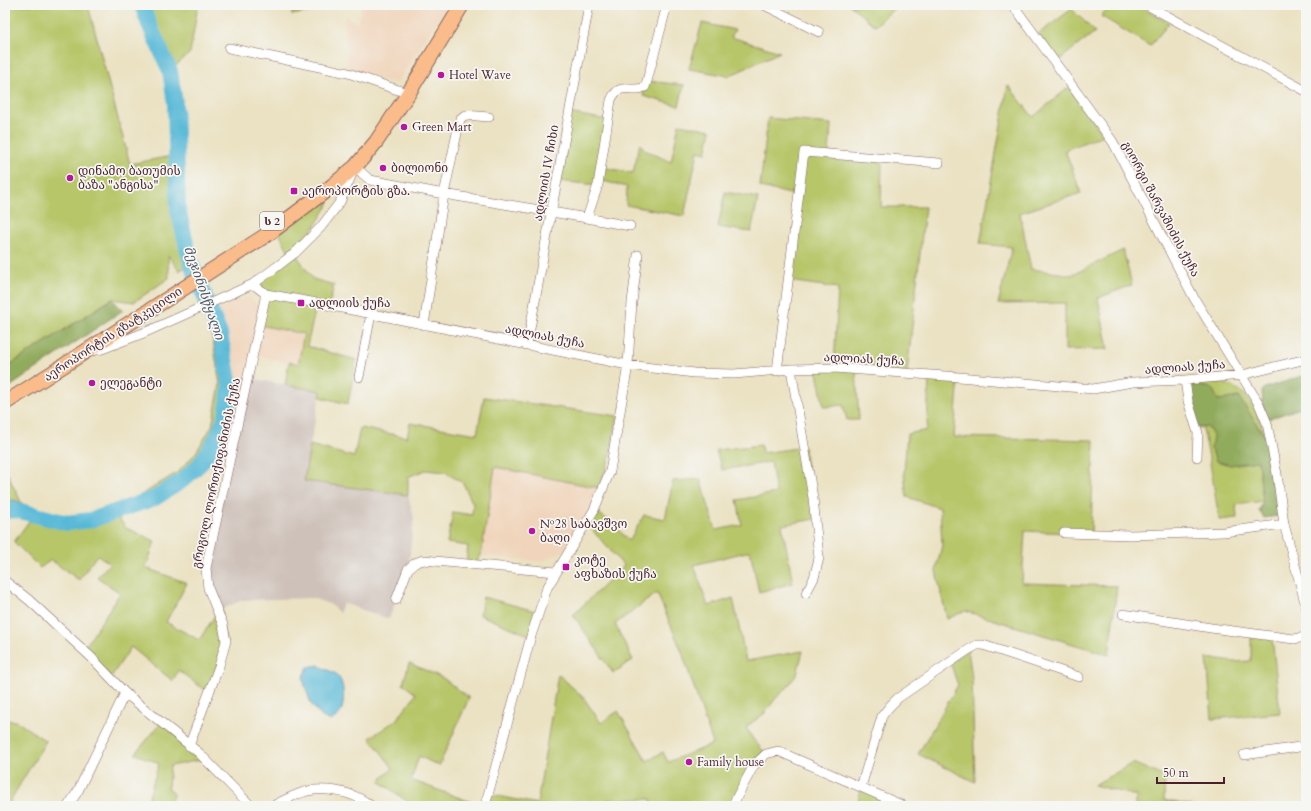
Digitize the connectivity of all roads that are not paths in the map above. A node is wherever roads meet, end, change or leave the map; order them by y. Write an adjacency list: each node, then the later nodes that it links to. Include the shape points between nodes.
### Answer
1 (454, 5): 10 (highway, აეროპორტის გზატკეცილი / ს 2)
2 (462, 5): 14 (highway, აეროპორტის გზატკეცილი / ს 2, via 408,94 376,142)
3 (589, 5): 18 (street, ადლიის IV ჩიხი)
4 (667, 5): 19 (street, via 645,87 618,90 611,100 598,185)
5 (764, 5): 8 (street)
6 (1013, 5): 33 (street, გიორგი შარვაშიძის ქუჩა, via 1112,142 1194,298)
7 (1147, 5): 11 (street)
8 (819, 32)
9 (229, 48): 10 (street, via 348,73)
10 (401, 91): 15 (highway, აეროპორტის გზატკეცილი / ს 2, via 370,138)
11 (1306, 91)
12 (489, 117): 16 (street, via 465,115 460,119)
13 (939, 163): 32 (street, via 804,152)
14 (355, 167): 15 (highway, აეროპორტის გზატკეცილი / ს 2); 16 (street, via 370,180); 17 (street)
15 (330, 183): 17 (street); 22 (highway, აეროპორტის გზატკეცილი / ს 2, via 271,232)
16 (444, 194): 18 (street); 26 (street)
17 (340, 202): 23 (street, via 321,227 295,253)
18 (551, 212): 19 (street); 27 (street, ადლიის IV ჩიხი)
19 (587, 218): 20 (street)
20 (630, 226)
21 (638, 255): 30 (street)
22 (183, 284): 28 (highway, აეროპორტის გზატკეცილი / ს 2); 36 (highway, აეროპორტის გზატკეცილი / ს 2)
23 (253, 284): 24 (street, ადლიას ქუჩა); 28 (street, via 146,332 102,349)
24 (266, 294): 25 (street, ადლიას ქუჩა); 50 (street, გრიგოლ ლორთქიფანიძის ქუჩა, via 206,568 208,588 223,625 226,640)
25 (371, 314): 26 (street, ადლიას ქუჩა); 34 (street)
26 (424, 325): 27 (street, ადლიას ქუჩა)
27 (527, 345): 30 (street, ადლიას ქუჩა)
28 (82, 353): 37 (highway, აეროპორტის გზატკეცილი / ს 2)
29 (1306, 359): 33 (street)
30 (628, 365): 32 (street, ადლიას ქუჩა, via 694,373); 41 (street, via 610,471 594,510)
31 (791, 369): 32 (street, ადლიას ქუჩა); 35 (street, ადლიას ქუჩა, via 834,368 1093,389 1133,382); 43 (street, via 813,498 819,558 814,578)
32 (777, 371)
33 (1242, 375): 35 (street, ადლიას ქუჩა); 39 (street, ადლიას ქუჩა, via 1267,423)
34 (359, 377)
35 (1185, 380): 38 (street, via 1188,401 1198,433)
36 (5, 394)
37 (5, 403)
38 (1197, 457)
39 (1284, 524): 40 (street, via 1218,532 1131,535); 45 (street, ადლიას ქუჩა)
40 (1064, 533)
41 (556, 572): 44 (street, via 423,560 408,569); 58 (street, via 547,588 531,636)
42 (7, 587): 49 (street, via 29,600 91,657)
43 (806, 592)
44 (396, 600)
45 (1306, 606)
46 (1123, 614): 47 (street, via 1294,639)
47 (1306, 637)
48 (1079, 677): 53 (street, via 977,645 890,706 882,716)
49 (125, 693): 50 (street); 54 (street, via 78,791)
50 (189, 746): 55 (street)
51 (1306, 746): 52 (street)
52 (1244, 755)
53 (861, 787): 59 (street, via 778,751 766,754 754,765); 60 (street)
54 (68, 806)
55 (251, 806)
56 (273, 806): 57 (street, via 286,798 313,790 343,792)
57 (371, 806)
58 (485, 806)
59 (732, 806)
60 (904, 806)

